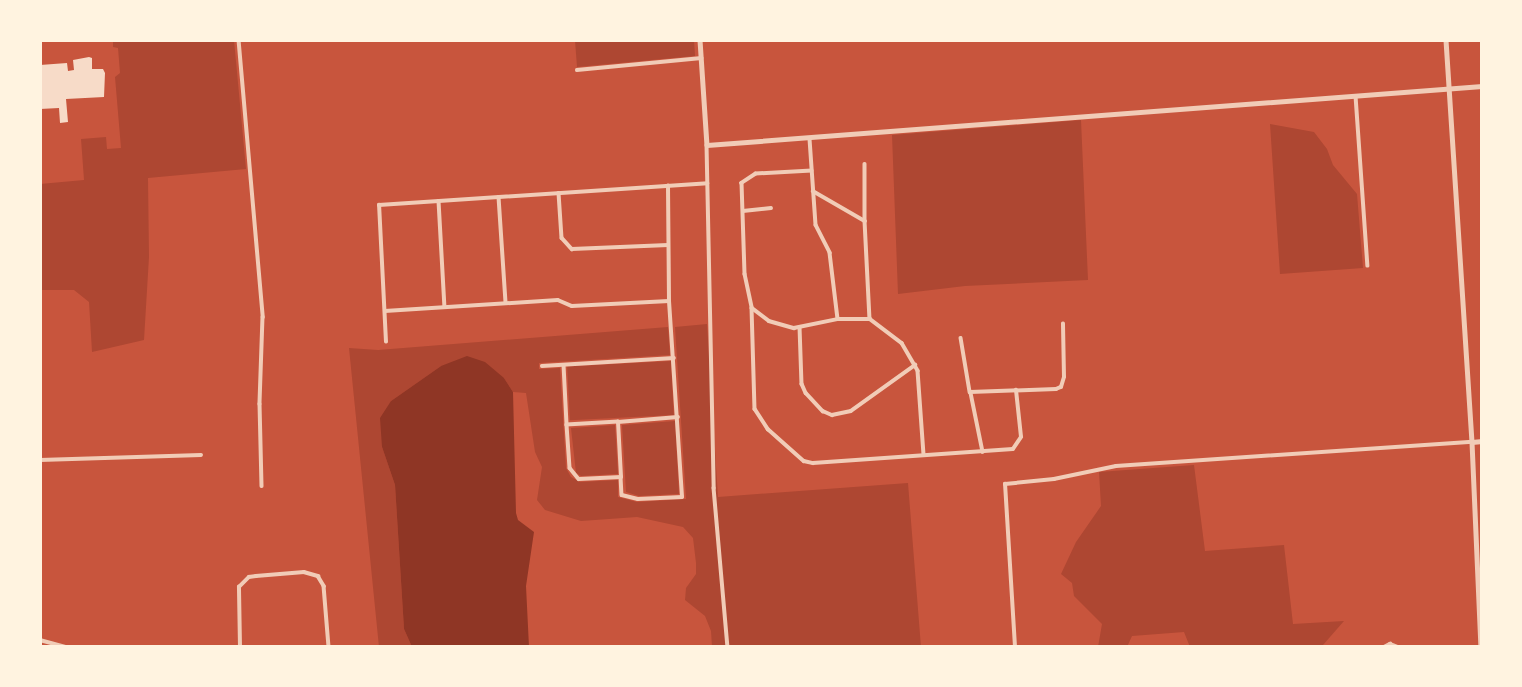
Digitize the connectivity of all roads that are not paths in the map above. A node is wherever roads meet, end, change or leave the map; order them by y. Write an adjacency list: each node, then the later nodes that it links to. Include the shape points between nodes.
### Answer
1 (239, 40): 51 (street, via 263,317)
2 (700, 40): 4 (street)
3 (1446, 40): 7 (street)
4 (701, 58): 5 (street); 10 (street)
5 (577, 71)
6 (1482, 86): 7 (street)
7 (1450, 88): 8 (street); 45 (street)
8 (1356, 96): 9 (street); 23 (street)
9 (810, 139): 10 (street); 12 (street)
10 (707, 145): 13 (street)
11 (865, 164): 21 (street)
12 (812, 171): 15 (street); 20 (street, via 756,174 745,179)
13 (707, 183): 14 (street); 56 (street, via 714,488)
14 (668, 186): 16 (street); 22 (street)
15 (813, 191): 21 (street); 29 (street, via 816,225 830,253)
16 (559, 193): 17 (street); 22 (street, via 562,238 572,249)
17 (499, 197): 18 (street); 25 (street)
18 (439, 201): 26 (street); 28 (street, via 379,205)
19 (771, 208): 20 (street)
20 (743, 211): 27 (street, via 745,274)
21 (865, 221): 30 (street)
22 (668, 245): 24 (street)
23 (1368, 266)
24 (669, 301): 25 (street, via 572,306 558,300); 35 (street)
25 (506, 303): 26 (street)
26 (445, 307): 28 (street)
27 (752, 308): 32 (street, via 769,321); 47 (street, via 755,409 781,443 813,463)
28 (385, 311): 34 (street)
29 (838, 319): 30 (street); 32 (street)
30 (870, 319): 37 (street, via 902,342)
31 (1063, 324): 39 (street, via 1061,387)
32 (800, 327): 37 (street, via 802,384 823,411 832,415 851,411)
33 (961, 338): 40 (street)
34 (386, 342)
35 (674, 358): 36 (street); 41 (street)
36 (564, 365): 38 (street); 43 (street)
37 (915, 365): 47 (street)
38 (542, 366)
39 (1016, 390): 40 (street); 46 (street, via 1021,436 1013,449)
40 (970, 392): 46 (street)
41 (678, 417): 42 (street); 50 (street, via 682,497 622,495)
42 (618, 422): 43 (street); 50 (street)
43 (567, 425): 50 (street, via 573,475 579,479)
44 (1482, 441): 45 (street)
45 (1472, 442): 57 (street, via 1116,466 1005,484); 60 (street)
46 (984, 452): 47 (street)
47 (924, 454)
48 (201, 455): 49 (street)
49 (40, 460)
50 (621, 477)
51 (262, 486)
52 (40, 640): 53 (street)
53 (67, 647)
54 (240, 647): 55 (street, via 239,587 249,577 304,572 318,576 324,586)
55 (329, 647)
56 (727, 647)
57 (1015, 647)
58 (1384, 647): 59 (street)
59 (1398, 647)
60 (1481, 647)

